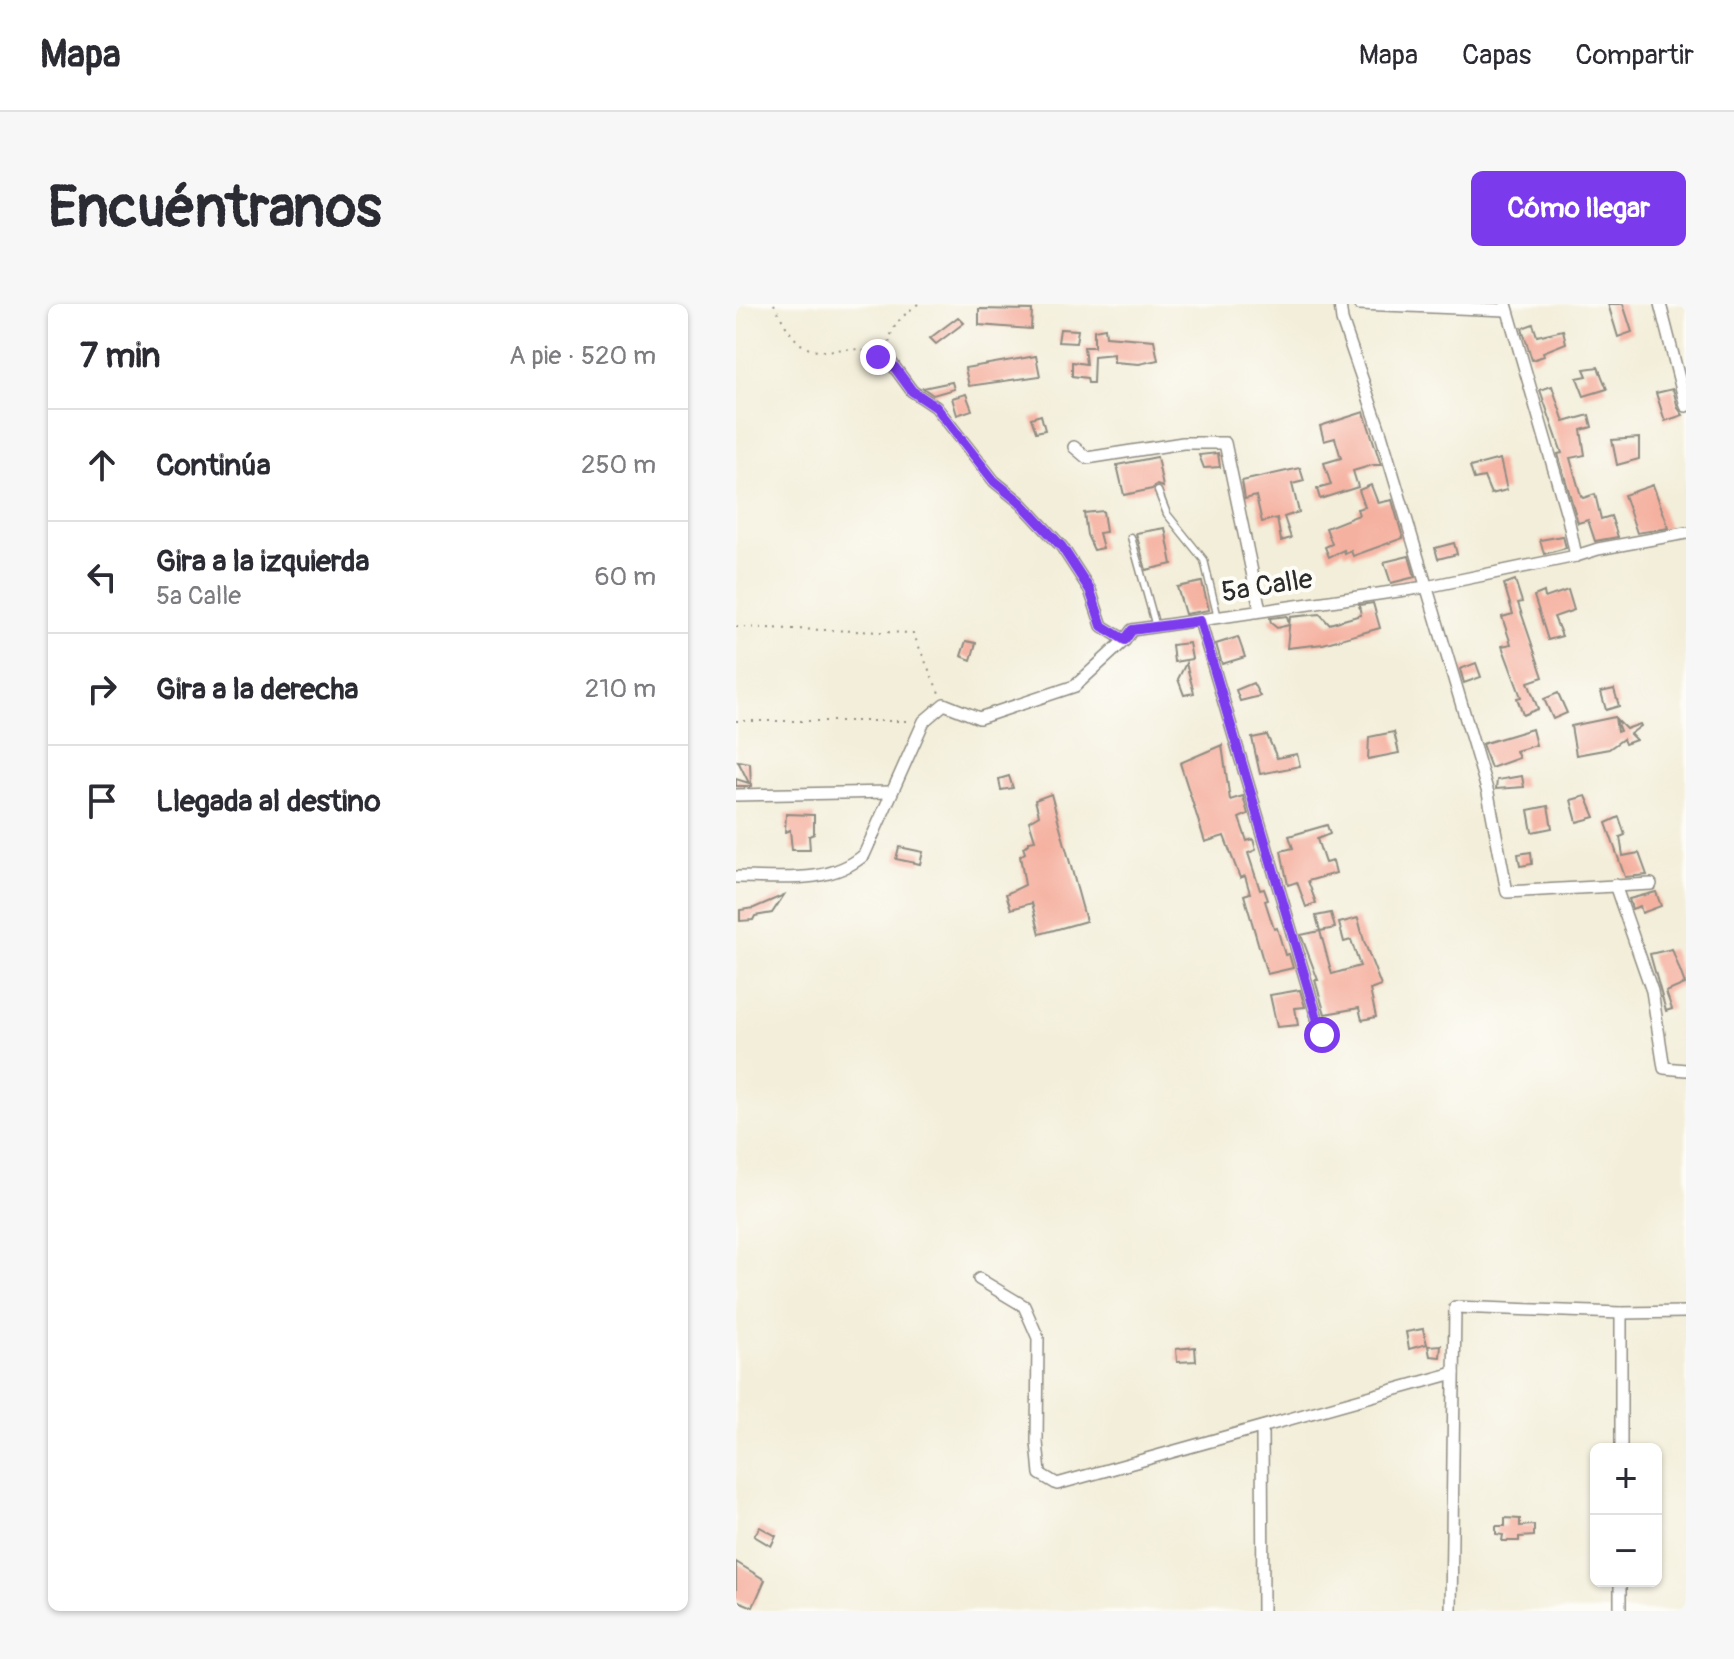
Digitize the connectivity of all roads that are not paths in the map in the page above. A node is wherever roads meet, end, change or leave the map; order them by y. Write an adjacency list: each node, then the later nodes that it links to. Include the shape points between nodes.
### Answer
1 (1340, 304): 12 (street)
2 (1359, 304): 4 (street)
3 (1660, 304): 6 (street)
4 (1506, 307): 11 (street)
5 (890, 361): 17 (street, via 912,391 936,407 994,481 1062,547 1090,590 1102,626)
6 (1686, 406)
7 (1074, 447): 13 (street, via 1087,458 1183,443 1225,443)
8 (1158, 491): 14 (lane, via 1167,514 1204,560)
9 (1686, 533): 11 (street, 5a Calle)
10 (1131, 537): 16 (lane)
11 (1576, 556): 12 (street, 5a Calle)
12 (1426, 587): 13 (street, 5a Calle); 22 (street, via 1488,793 1507,892)
13 (1260, 610): 14 (street, 5a Calle)
14 (1218, 618): 15 (street, 5a Calle)
15 (1200, 621): 16 (street, 5a Calle); 23 (street)
16 (1156, 627): 17 (street, 5a Calle, via 1132,630)
17 (1125, 640): 18 (street, 5a Calle, via 1075,686 979,718 944,704 924,721)
18 (891, 792): 19 (street); 20 (street, via 864,855 851,866 820,877)
19 (736, 795)
20 (736, 877)
21 (1651, 884): 22 (street)
22 (1615, 885): 24 (street, via 1652,991 1664,1068)
23 (1322, 1035)
24 (1686, 1070)
25 (979, 1279): 29 (street, via 1024,1306 1038,1338 1040,1474 1057,1484)
26 (1686, 1312): 27 (street)
27 (1621, 1313): 28 (street, via 1455,1307); 30 (street)
28 (1454, 1373): 29 (street); 33 (street)
29 (1262, 1427): 32 (street)
30 (1621, 1443)
31 (1620, 1587): 34 (street)
32 (1263, 1611)
33 (1451, 1611)
34 (1620, 1611)

